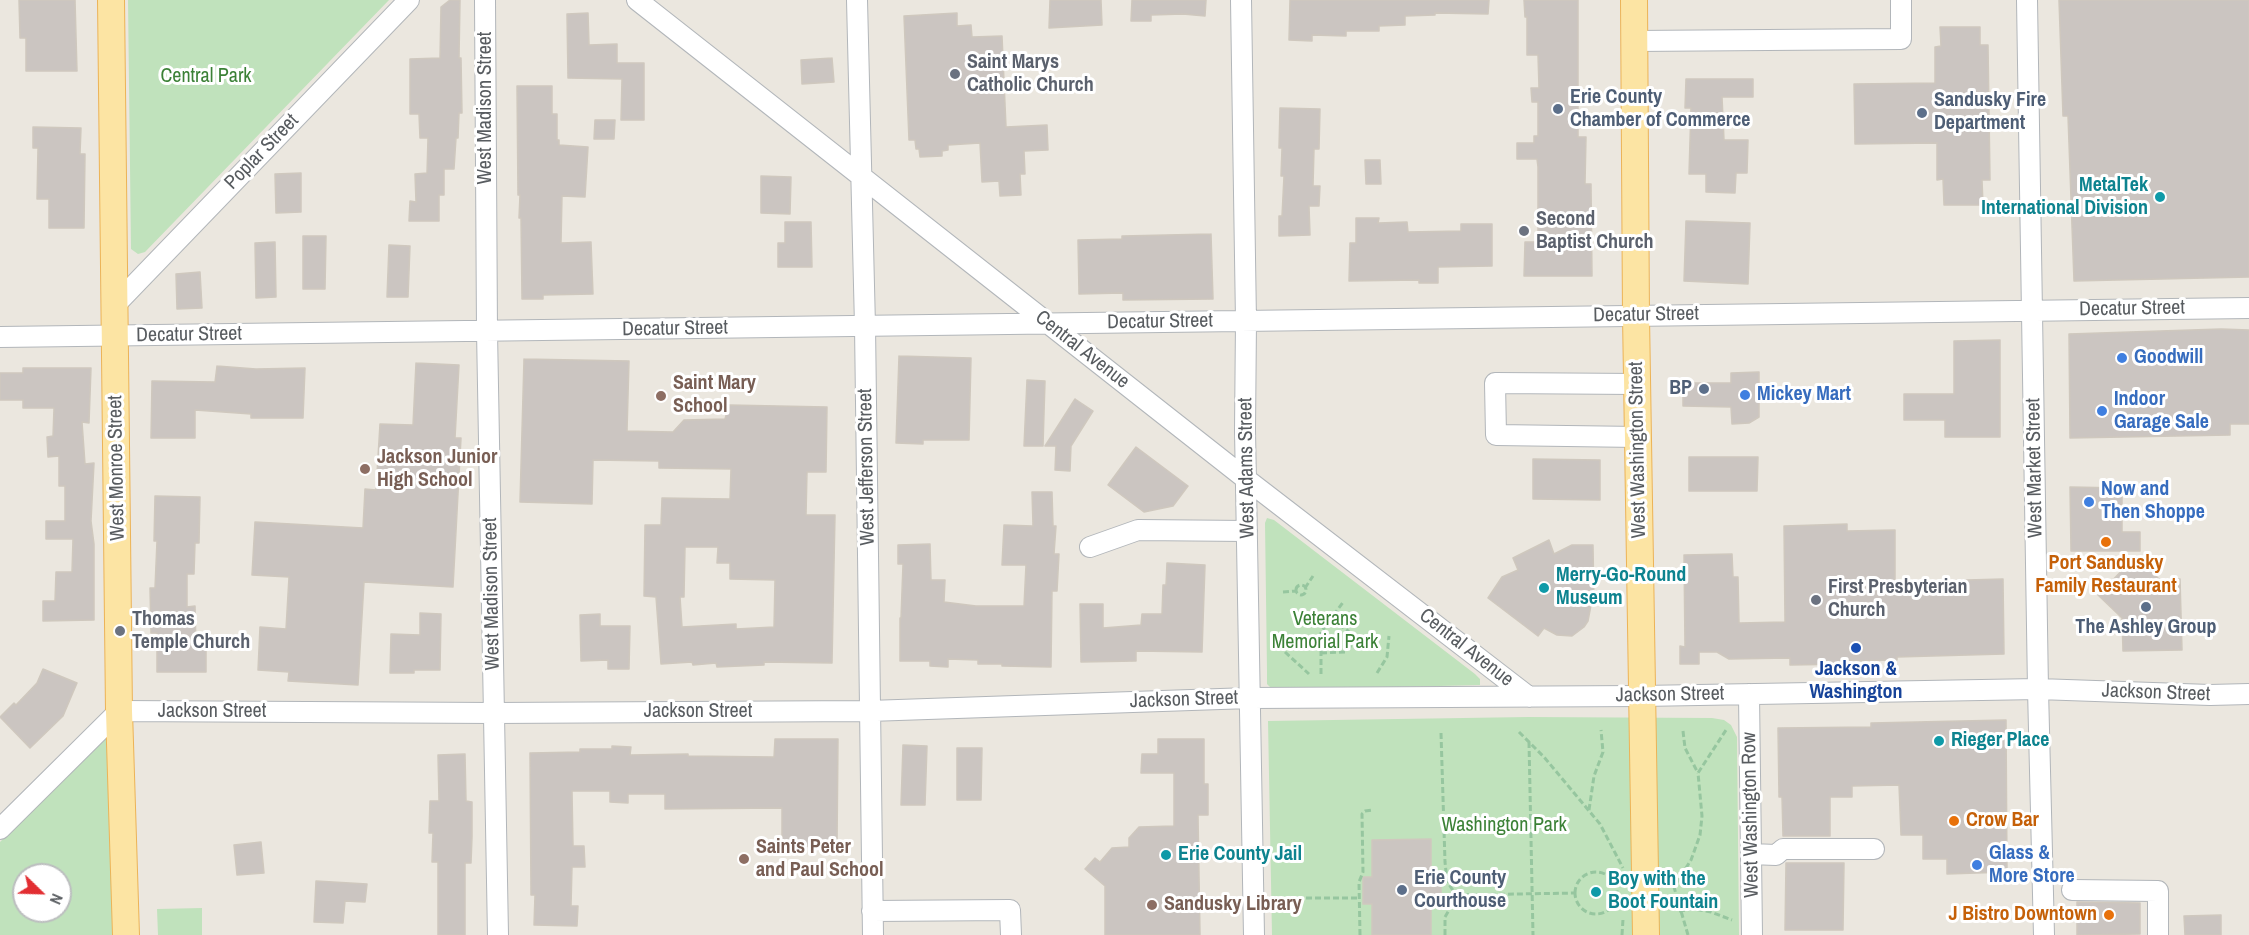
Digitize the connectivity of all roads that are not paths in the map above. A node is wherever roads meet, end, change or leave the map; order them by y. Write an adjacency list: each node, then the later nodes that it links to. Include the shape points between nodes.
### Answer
1 (111, 0): 12 (main road, West Monroe Street)
2 (409, 0): 12 (street, Poplar Street)
3 (485, 0): 19 (street, West Madison Street)
4 (637, 0): 11 (street, Central Avenue)
5 (857, 0): 11 (street, West Jefferson Street)
6 (1240, 0): 16 (street, West Adams Street)
7 (1634, 0): 10 (main road, West Washington Street)
8 (1901, 0): 10 (street, via 1901,39)
9 (2027, 0): 14 (street, West Market Street)
10 (1634, 41): 15 (main road, West Washington Street)
11 (860, 174): 17 (street, Central Avenue); 18 (street, West Jefferson Street)
12 (115, 305): 20 (main road, West Monroe Street)
13 (2249, 308): 14 (street, Decatur Street)
14 (2033, 310): 15 (street, Decatur Street); 27 (street, West Market Street)
15 (1636, 316): 16 (street, Decatur Street); 22 (main road, West Washington Street)
16 (1246, 321): 17 (street, Decatur Street); 24 (street, West Adams Street)
17 (1048, 323): 18 (street, Decatur Street); 24 (street, Central Avenue)
18 (865, 326): 19 (street, Decatur Street); 34 (street, West Jefferson Street)
19 (487, 331): 20 (street, Decatur Street); 35 (street, West Madison Street)
20 (115, 336): 21 (street, Decatur Street); 33 (main road, West Monroe Street)
21 (0, 337)
22 (1637, 384): 23 (main road, West Washington Street); 23 (street, via 1495,383 1496,435)
23 (1638, 437): 30 (main road, West Washington Street)
24 (1246, 479): 25 (street, West Adams Street); 31 (street, Central Avenue)
25 (1247, 531): 26 (street, via 1138,530); 32 (street, West Adams Street)
26 (1090, 547)
27 (2038, 689): 28 (street, Jackson Street); 29 (street, Jackson Street); 48 (street, West Market Street)
28 (1749, 694): 30 (street, Jackson Street); 37 (street, West Washington Row)
29 (2249, 694)
30 (1642, 696): 31 (street, Jackson Street); 46 (main road, West Washington Street)
31 (1529, 697): 32 (street, Jackson Street)
32 (1250, 698): 34 (street, Jackson Street); 45 (street, West Adams Street)
33 (119, 711): 35 (street, Jackson Street); 36 (street); 41 (main road, West Monroe Street)
34 (869, 711): 35 (street, Jackson Street); 40 (street, West Jefferson Street)
35 (494, 713): 42 (street, West Madison Street)
36 (3, 821)
37 (1751, 854): 38 (street, via 1776,855 1783,849); 47 (street, West Washington Row)
38 (1874, 854)
39 (2072, 890): 49 (street, via 2158,891)
40 (872, 910): 43 (street, West Jefferson Street); 44 (street, via 1010,910)
41 (126, 935)
42 (498, 935)
43 (873, 935)
44 (1011, 935)
45 (1254, 935)
46 (1646, 935)
47 (1752, 935)
48 (2044, 935)
49 (2158, 935)

